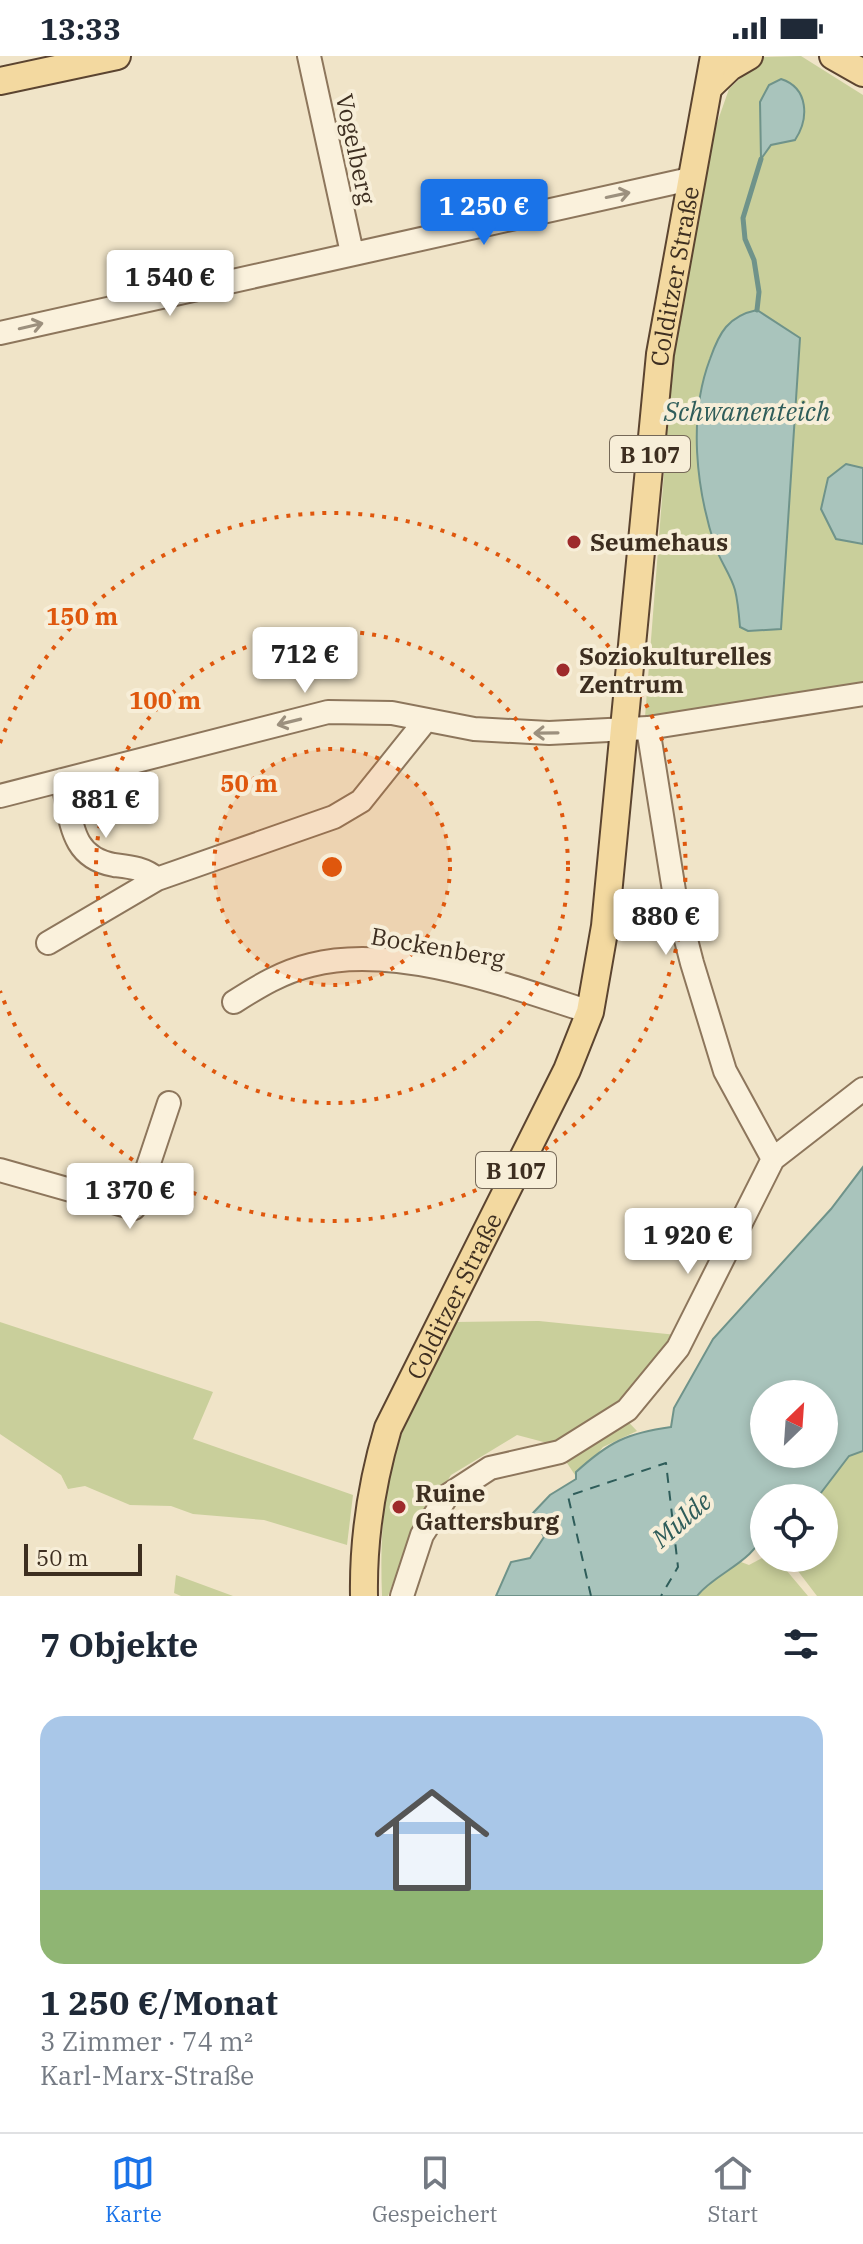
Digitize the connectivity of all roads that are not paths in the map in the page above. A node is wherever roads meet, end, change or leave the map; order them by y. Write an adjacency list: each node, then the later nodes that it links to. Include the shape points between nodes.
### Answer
1 (309, 56): 10 (street, Vogelberg)
2 (714, 56): 8 (main road, Colditzer Straße / B 107)
3 (749, 56): 8 (main road)
4 (833, 56): 6 (main road)
5 (106, 57): 7 (main road)
6 (863, 73)
7 (0, 81)
8 (709, 87): 9 (main road, Colditzer Straße / B 107)
9 (690, 179): 10 (street, one-way to 9); 14 (main road, Colditzer Straße / B 107, via 660,354)
10 (352, 253): 11 (street, one-way to 10)
11 (0, 333)
12 (863, 694): 14 (street)
13 (426, 720): 14 (street, one-way to 13, via 502,733); 15 (street, one-way to 15, via 392,713 328,712); 17 (street, via 361,801 334,817)
14 (636, 729): 20 (main road, Colditzer Straße / B 107); 23 (street, via 692,963 725,1071)
15 (62, 780): 16 (street); 17 (street, via 79,846 87,857 136,868)
16 (0, 796)
17 (157, 879): 18 (street)
18 (48, 943)
19 (234, 1002): 20 (street, Bockenberg, via 269,979 310,965 379,958 493,981)
20 (590, 1012): 25 (main road, Colditzer Straße / B 107, via 567,1070 388,1428 371,1506)
21 (863, 1089): 23 (street)
22 (169, 1103): 24 (street, via 134,1208)
23 (773, 1159): 26 (street, via 678,1348 627,1410 560,1452 490,1468 447,1496 422,1535)
24 (0, 1170)
25 (364, 1596)
26 (402, 1596)

